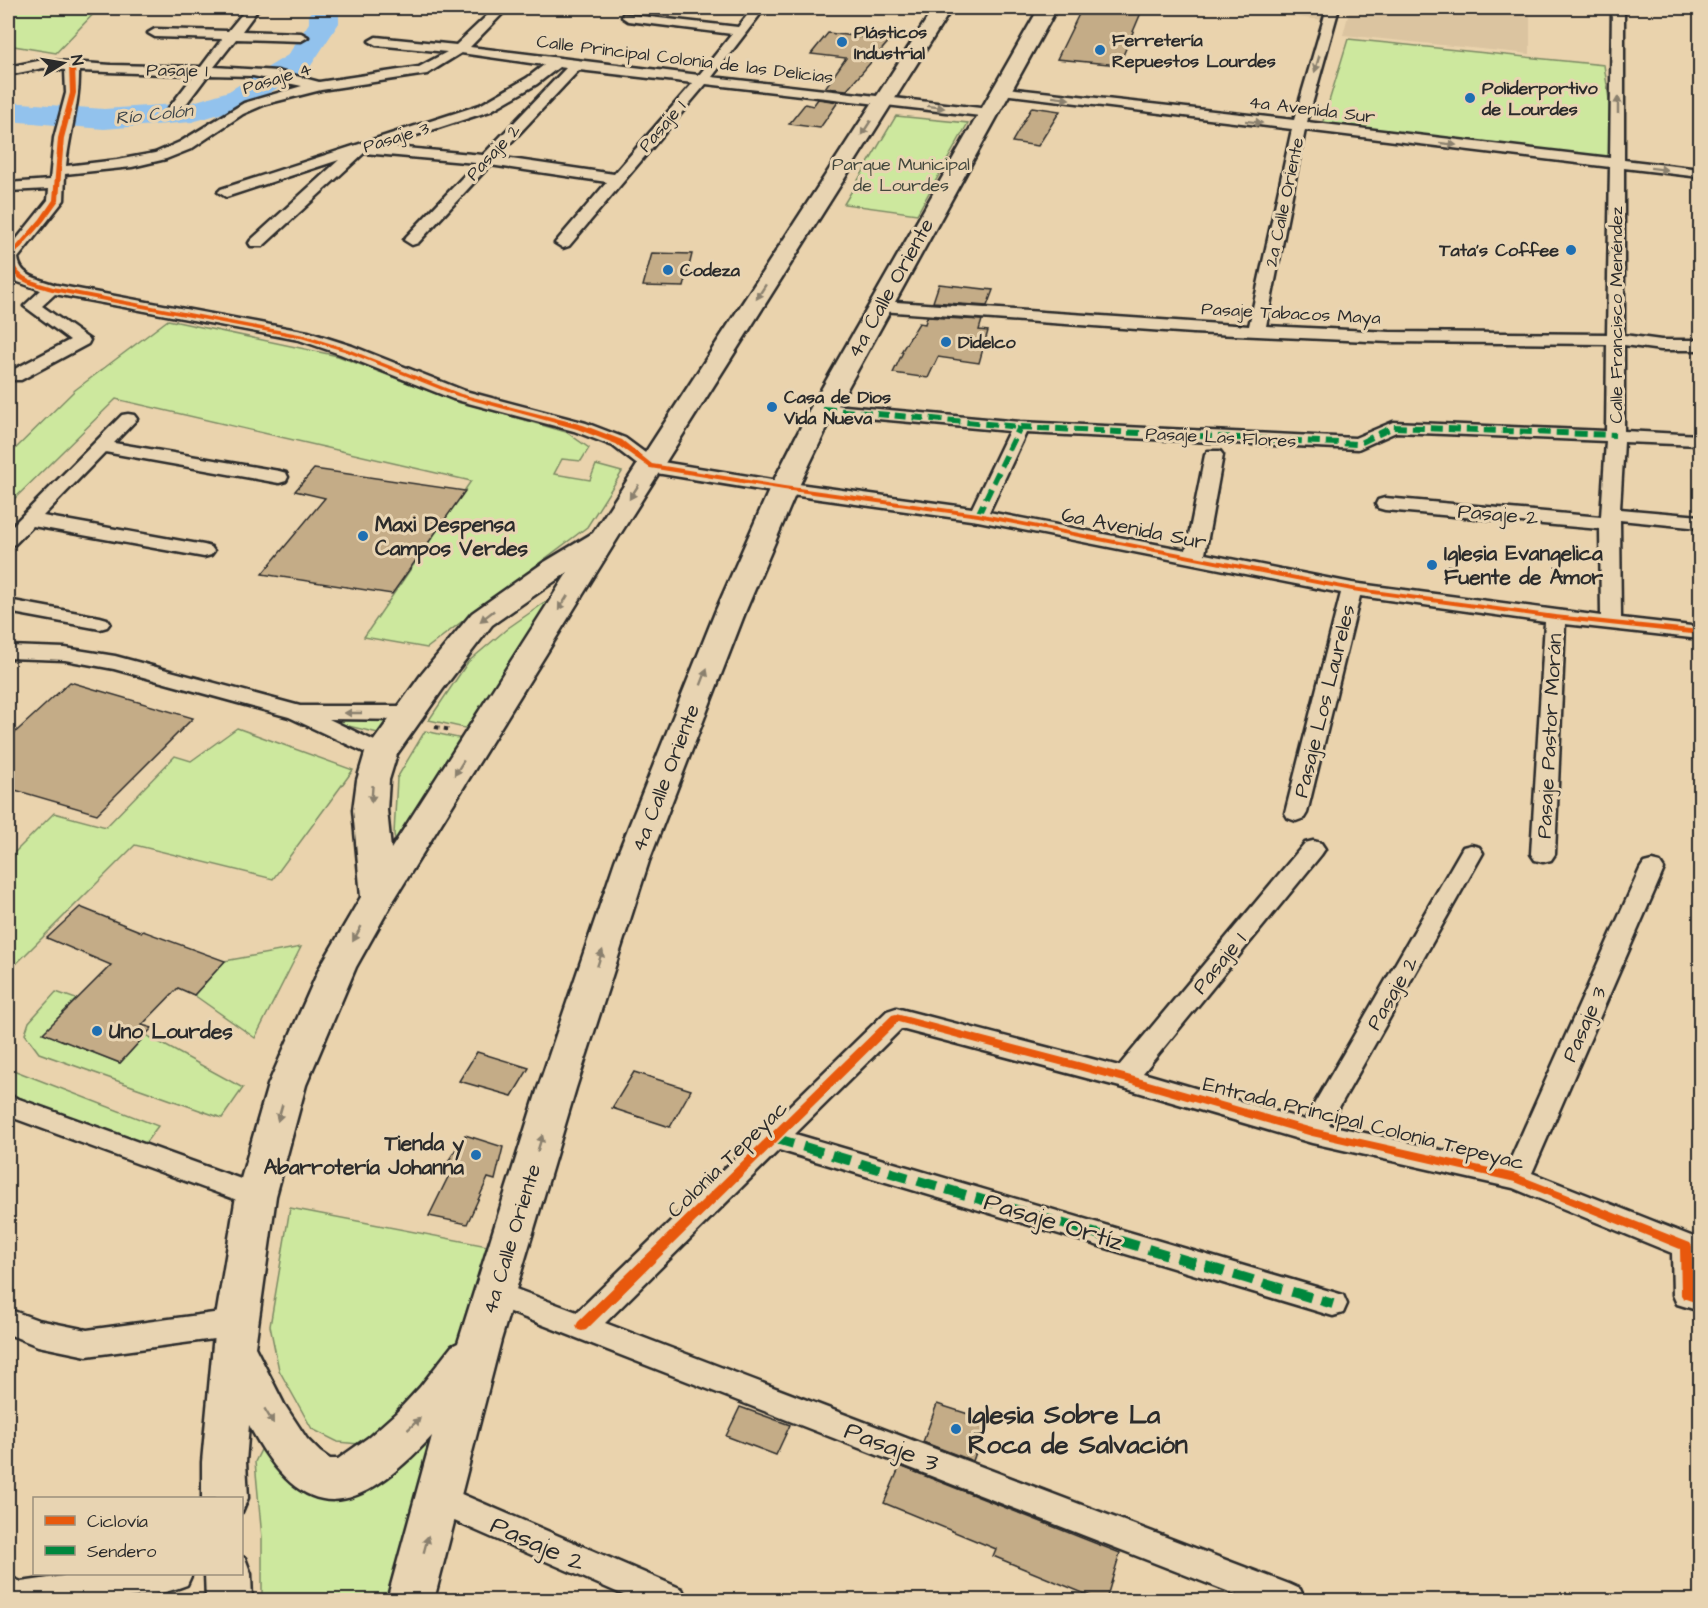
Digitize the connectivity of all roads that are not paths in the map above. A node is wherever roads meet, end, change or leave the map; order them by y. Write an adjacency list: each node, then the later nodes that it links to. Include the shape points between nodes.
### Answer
1 (253, 8): 11 (street)
2 (759, 8): 9 (street, Pasaje 1)
3 (943, 8): 23 (highway)
4 (1048, 8): 22 (highway, 4a Calle Oriente)
5 (1334, 8): 26 (street, 2a Calle Oriente, one-way to 26)
6 (1618, 8): 29 (street, Calle Francisco Menéndez, one-way to 6)
7 (494, 9): 14 (street, Pasaje 4)
8 (628, 17): 9 (street)
9 (741, 31): 20 (street, Pasaje 1)
10 (155, 33): 11 (street)
11 (231, 34): 12 (street); 19 (street)
12 (302, 37)
13 (376, 41): 14 (street, Calle Principal Colonia de las Delicias)
14 (458, 49): 15 (street, Calle Principal Colonia de las Delicias); 21 (street, Pasaje 4, via 422,71)
15 (556, 63): 17 (street, Calle Principal Colonia de las Delicias); 27 (street, Pasaje 3, via 485,108)
16 (72, 64): 18 (street, Pasaje 1, via 43,64); 19 (street, Pasaje 1); 31 (street, via 73,93 61,138)
17 (576, 65): 20 (street, Calle Principal Colonia de las Delicias); 28 (street, Pasaje 2)
18 (8, 71)
19 (203, 71): 21 (street, Pasaje 1, via 277,75); 24 (street)
20 (703, 80): 23 (street, Calle Principal Colonia de las Delicias); 32 (street, Pasaje 1)
21 (316, 85): 31 (street, Pasaje 4, via 233,112 175,151)
22 (1002, 90): 25 (highway, 4a Calle Oriente); 26 (street, 4a Avenida Sur, one-way to 26)
23 (883, 101): 25 (street, Calle Principal Colonia de las Delicias, one-way to 25); 51 (highway, one-way to 51)
24 (175, 109)
25 (989, 113): 39 (highway, 4a Calle Oriente)
26 (1299, 127): 29 (street, 4a Avenida Sur, one-way to 29); 40 (street, 2a Calle Oriente)
27 (362, 148): 28 (street); 34 (street, Pasaje 3); 36 (street)
28 (485, 160): 32 (street); 35 (street, Pasaje 2)
29 (1618, 164): 30 (street, 4a Avenida Sur, one-way to 30); 41 (street, Calle Francisco Menéndez)
30 (1701, 174)
31 (57, 177): 33 (street, Pasaje 4); 38 (street, via 56,200 9,257 9,267 16,275)
32 (616, 179): 37 (street, Pasaje 1)
33 (8, 187)
34 (226, 192)
35 (412, 240)
36 (257, 243)
37 (563, 243)
38 (52, 290): 43 (street, via 32,306 82,340); 51 (street, via 302,336 459,395 580,427 619,442)
39 (880, 306): 40 (street, Pasaje Tabacos Maya); 44 (highway, 4a Calle Oriente)
40 (1257, 329): 41 (street, Pasaje Tabacos Maya, via 1390,337)
41 (1617, 339): 42 (street, Pasaje Tabacos Maya); 47 (street, Calle Francisco Menéndez)
42 (1701, 345)
43 (15, 376)
44 (823, 409): 46 (street, Pasaje Las Flores); 53 (highway, 4a Calle Oriente)
45 (128, 419): 49 (street)
46 (1020, 427): 47 (street, Pasaje Las Flores, via 1358,444 1393,427); 55 (street)
47 (1616, 435): 48 (street, Pasaje Las Flores); 57 (street, Calle Francisco Menéndez)
48 (1701, 440)
49 (100, 446): 52 (street); 56 (street)
50 (1214, 455): 62 (street)
51 (650, 466): 53 (street, 6a Avenida Sur); 59 (highway, one-way to 59)
52 (279, 477)
53 (784, 488): 55 (street, 6a Avenida Sur); 86 (highway, 4a Calle Oriente, one-way to 53, via 632,861 731,610)
54 (1385, 504): 57 (street, Pasaje 2)
55 (978, 515): 62 (street, 6a Avenida Sur)
56 (28, 519): 60 (street); 61 (street)
57 (1611, 519): 58 (street, Pasaje 2); 67 (street, Calle Francisco Menéndez)
58 (1701, 522)
59 (605, 536): 71 (highway, one-way to 71, via 482,619); 78 (highway, one-way to 78)
60 (8, 540)
61 (204, 551)
62 (1194, 559): 63 (street, 6a Avenida Sur)
63 (1352, 589): 65 (street, 6a Avenida Sur); 73 (street, Pasaje Los Laureles)
64 (8, 606): 66 (street)
65 (1555, 617): 67 (street, 6a Avenida Sur); 76 (street, Pasaje Pastor Morán)
66 (100, 623)
67 (1611, 623): 68 (street, 6a Avenida Sur)
68 (1701, 633)
69 (8, 652): 70 (street, via 65,654 115,663)
70 (297, 712): 71 (street, one-way to 70); 72 (street)
71 (417, 719): 72 (highway)
72 (381, 753): 78 (highway, one-way to 78, via 370,810)
73 (1296, 813)
74 (1313, 849): 80 (street, Pasaje 1)
75 (1471, 854): 82 (street, Pasaje 2)
76 (1543, 855)
77 (1652, 869): 84 (street, Pasaje 3)
78 (378, 897): 85 (highway, one-way to 85, via 314,1019 288,1086)
79 (896, 1018): 80 (street, Entrada Principal Colonia Tepeyac); 83 (street, Colonia Tepeyac)
80 (1124, 1078): 82 (street, Entrada Principal Colonia Tepeyac)
81 (8, 1105): 85 (street)
82 (1312, 1132): 84 (street, Entrada Principal Colonia Tepeyac)
83 (774, 1138): 88 (street, Pasaje Ortíz); 90 (street, Colonia Tepeyac)
84 (1516, 1178): 87 (street, Entrada Principal Colonia Tepeyac, via 1686,1246 1687,1295)
85 (256, 1196): 91 (highway)
86 (494, 1293): 90 (street, Pasaje 3); 92 (highway, 4a Calle Oriente)
87 (1701, 1299)
88 (1333, 1304)
89 (8, 1322): 91 (street, via 38,1333 87,1342)
90 (582, 1326): 101 (street, Pasaje 3)
91 (235, 1334): 92 (highway, one-way to 92, via 258,1398 292,1456 329,1480 344,1479 359,1470 409,1429 448,1387); 93 (highway, via 224,1462)
92 (480, 1340): 94 (highway, 4a Calle Oriente)
93 (225, 1497)
94 (438, 1499): 99 (highway, 4a Calle Oriente, one-way to 94); 100 (street, Pasaje 2)
95 (169, 1575): 97 (street, via 19,1598)
96 (228, 1575): 98 (highway)
97 (8, 1593)
98 (229, 1600)
99 (410, 1600)
100 (670, 1600)
101 (1289, 1600)

